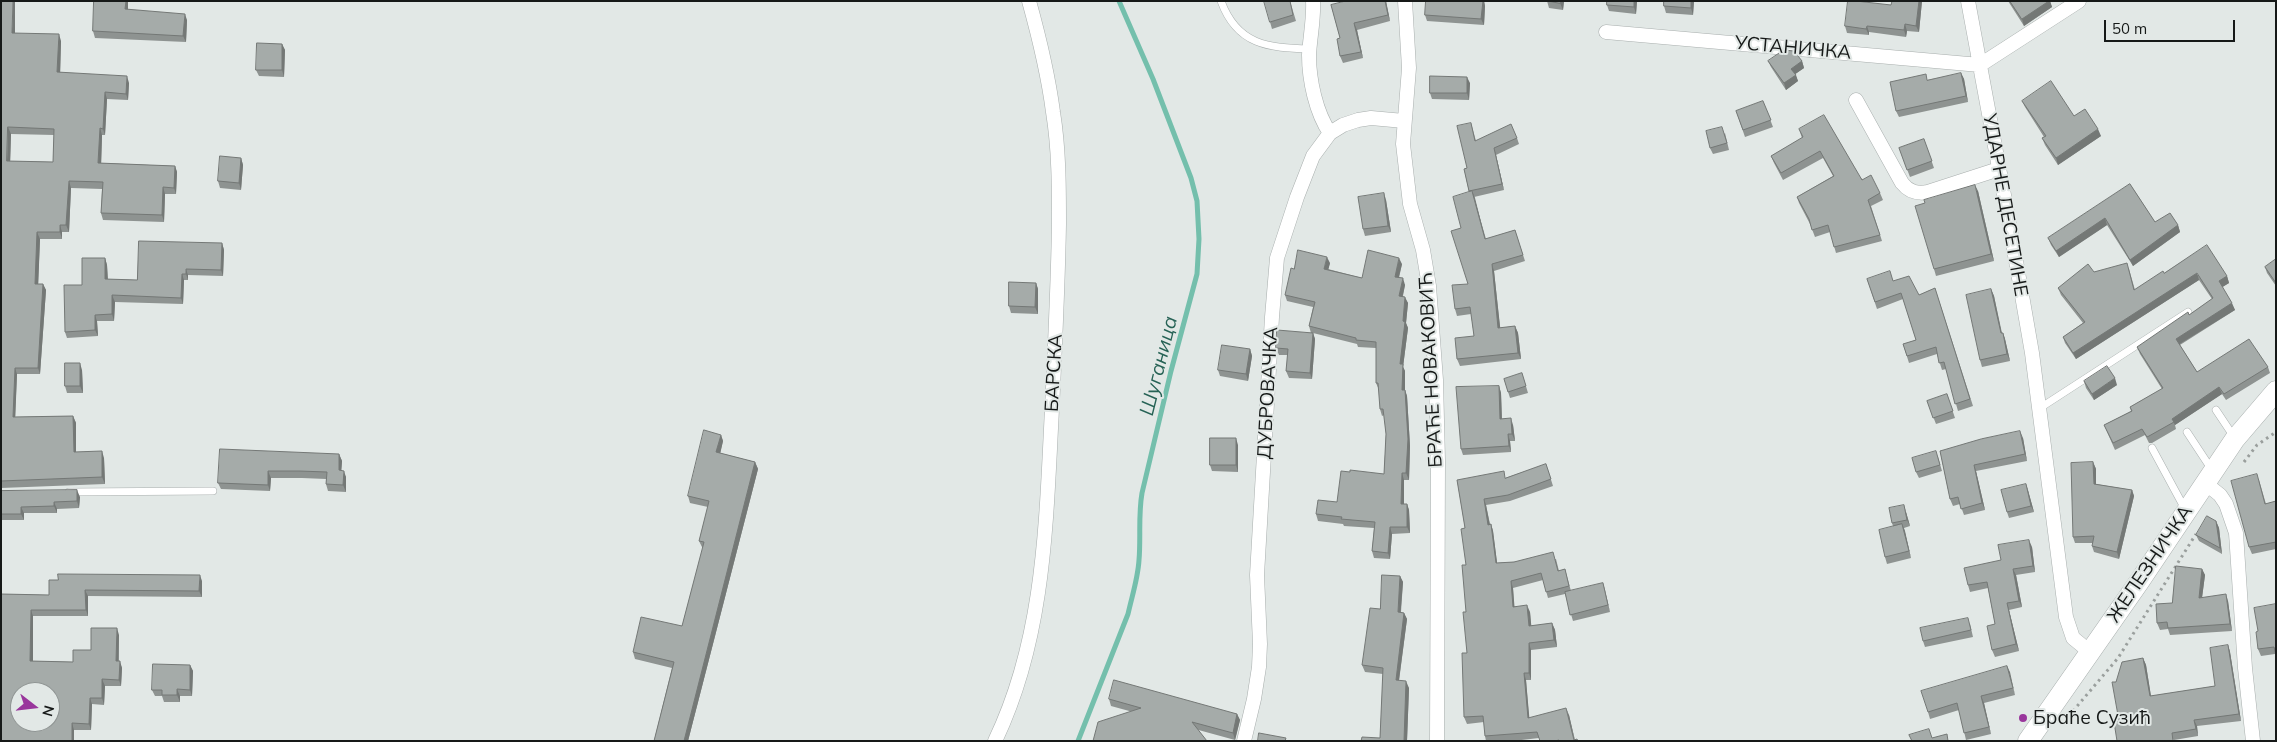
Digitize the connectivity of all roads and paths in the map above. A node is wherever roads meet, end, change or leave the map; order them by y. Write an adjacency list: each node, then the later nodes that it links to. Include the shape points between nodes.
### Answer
1 (1028, 1): 30 (street, БАРСКА, via 1054,112 1059,179 1058,284 1043,567 1020,674)
2 (1221, 1): 8 (lane, via 1226,15 1245,37 1274,47)
3 (1313, 1): 8 (street)
4 (1405, 1): 11 (street, БРАЋЕ НОВАКОВИЋ, via 1409,68)
5 (1968, 1): 9 (street, УДАРНЕ ДЕСЕТИНЕ)
6 (2079, 1): 9 (street)
7 (1606, 32): 9 (street, УСТАНИЧКА)
8 (1310, 50): 12 (street, via 1311,75 1319,110)
9 (1980, 65): 13 (street, УДАРНЕ ДЕСЕТИНЕ)
10 (1856, 100): 13 (street, via 1909,191 1928,192)
11 (1404, 121): 12 (street, ДУБРОВАЧКА, via 1364,119 1342,125); 32 (street, БРАЋЕ НОВАКОВИЋ, via 1403,144 1410,204 1429,286 1436,380)
12 (1330, 133): 31 (street, ДУБРОВАЧКА, via 1309,165 1277,258 1257,575 1259,667)
13 (1999, 168): 16 (street, УДАРНЕ ДЕСЕТИНЕ)
14 (2188, 312): 16 (lane)
15 (2276, 391): 20 (main road, ЖЕЛЕЗНИЧКА)
16 (2039, 408): 28 (street, УДАРНЕ ДЕСЕТИНЕ, via 2066,616 2073,638)
17 (2216, 410): 20 (lane)
18 (2187, 432): 23 (lane)
19 (2276, 432): 22 (path, via 2257,444)
20 (2235, 439): 23 (main road, ЖЕЛЕЗНИЧКА)
21 (2152, 448): 26 (lane)
22 (2241, 466)
23 (2209, 477): 26 (main road, ЖЕЛЕЗНИЧКА); 34 (street, via 2226,504 2236,533 2243,650)
24 (213, 491): 25 (lane)
25 (59, 492)
26 (2186, 510): 28 (main road, ЖЕЛЕЗНИЧКА)
27 (2199, 528): 29 (path, via 2118,658)
28 (2090, 652): 33 (main road, ЖЕЛЕЗНИЧКА)
29 (2071, 714)
30 (995, 741)
31 (1244, 741)
32 (1437, 741)
33 (2028, 741)
34 (2253, 741)

